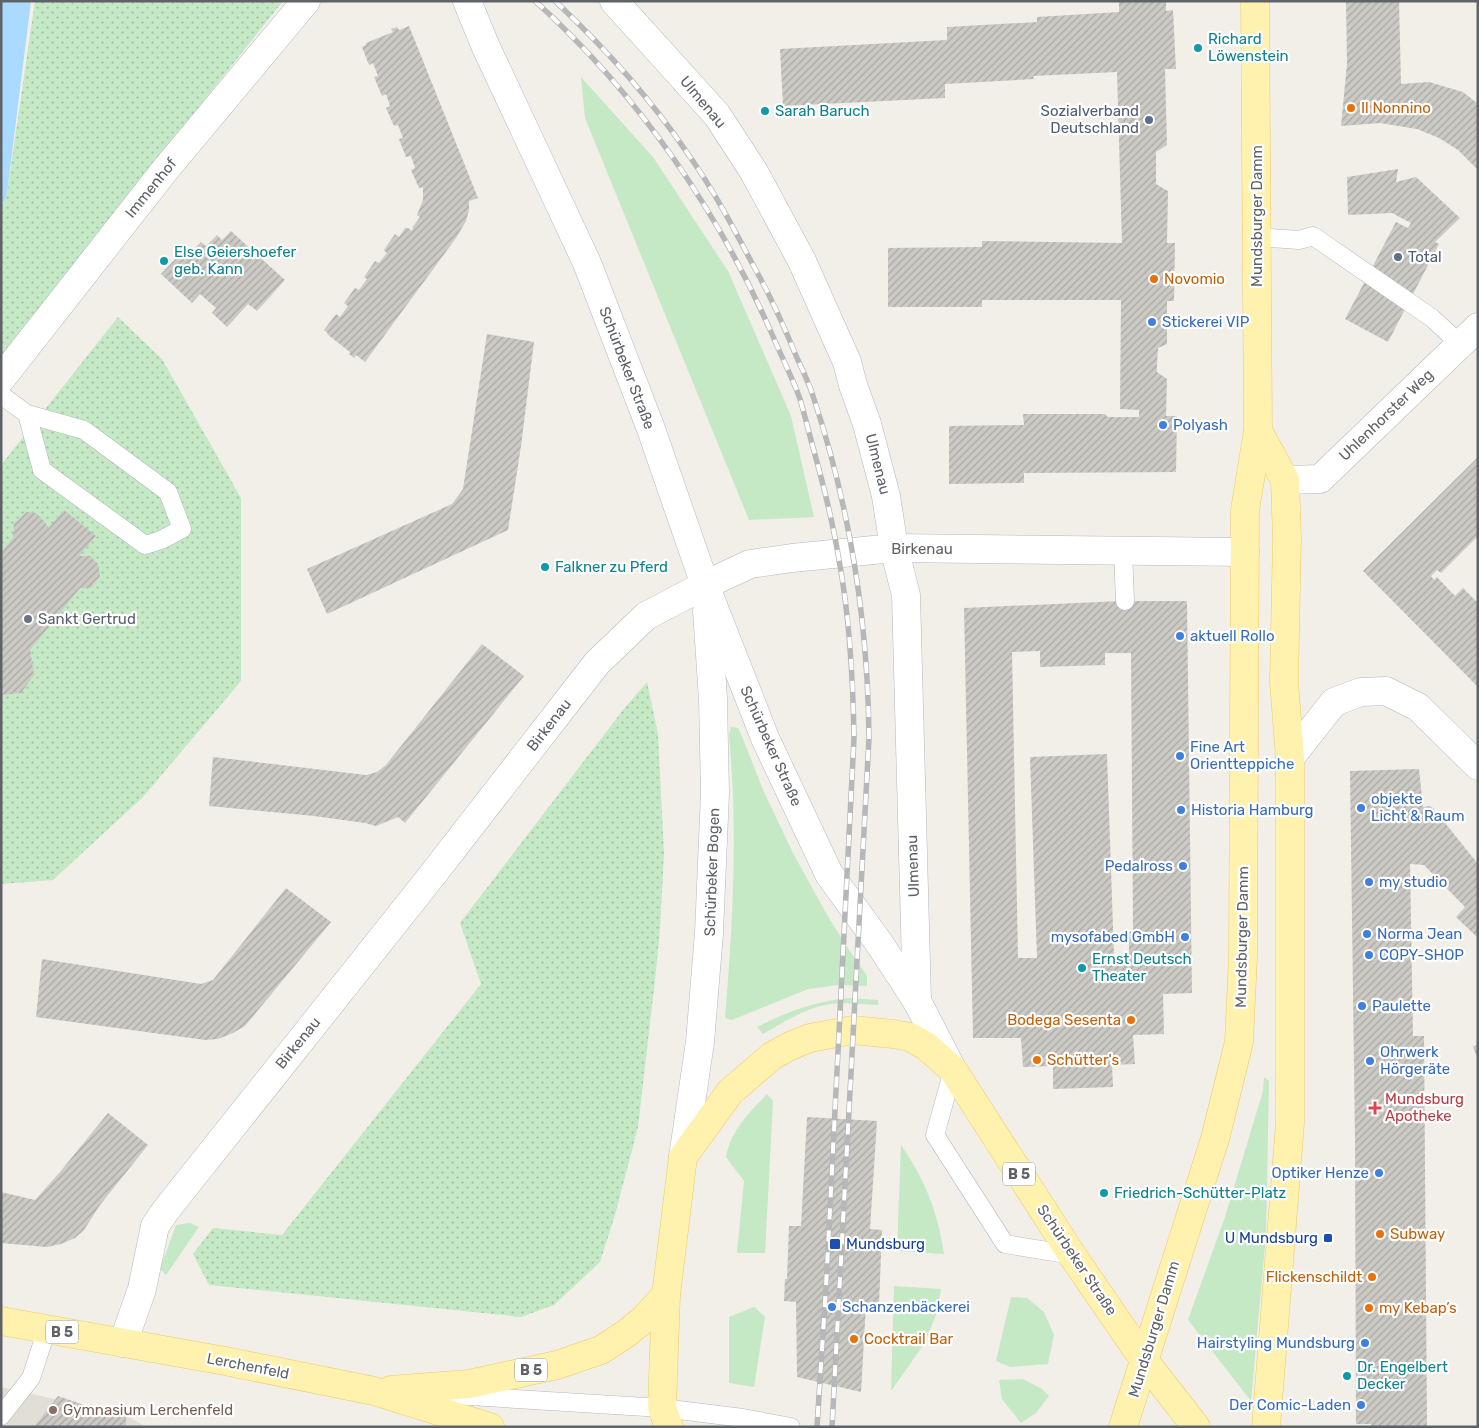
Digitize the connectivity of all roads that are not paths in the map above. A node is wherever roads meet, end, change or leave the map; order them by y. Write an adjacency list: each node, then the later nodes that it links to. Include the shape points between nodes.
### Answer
1 (306, 1): 7 (street, Immenhof, via 166,170)
2 (467, 1): 15 (street, Schürbeker Straße, via 586,263 651,429)
3 (614, 1): 12 (street, Ulmenau, via 717,115 754,172 802,260 847,362 868,424 886,496)
4 (1255, 1): 5 (main road, Mundsburger Damm)
5 (1257, 237): 6 (lane, via 1300,240 1313,236 1432,318); 10 (main road, Mundsburger Damm)
6 (1469, 336): 11 (street, Uhlenhorster Weg, via 1320,479)
7 (1, 380)
8 (1, 395): 9 (lane)
9 (28, 414): 9 (lane, via 42,470 145,545 182,529 168,492 84,430)
10 (1258, 431): 11 (main road, Mundsburger Damm); 14 (main road, Mundsburger Damm, via 1245,510)
11 (1285, 480): 17 (main road, Mundsburger Damm, via 1284,682)
12 (894, 548): 13 (street, Birkenau); 15 (street, Birkenau, via 750,564); 19 (street, Ulmenau, via 906,594)
13 (1123, 552): 14 (street, Birkenau); 16 (lane)
14 (1245, 552): 27 (main road, Mundsburger Damm, via 1239,1042 1215,1139)
15 (705, 585): 19 (street, Schürbeker Straße, via 765,738 829,874); 21 (street, Schürbeker Bogen, via 713,699 715,794 710,933 700,1042); 26 (street, Birkenau, via 646,616 597,663 166,1210 155,1226 142,1289)
16 (1126, 601)
17 (1290, 758): 18 (street, via 1334,702 1361,692 1386,691 1418,707); 35 (main road, Mundsburger Damm, via 1290,1123)
18 (1478, 766)
19 (917, 1001): 20 (street, Schürbeker Straße)
20 (953, 1070): 21 (main road, Schürbeker Bogen / B 5, via 926,1046 910,1037 853,1030 810,1038 772,1056 730,1092); 22 (main road, Schürbeker Straße / B 5); 22 (lane, via 935,1135 940,1144 1005,1244)
21 (682, 1157): 23 (main road, Schürbeker Bogen / B 5)
22 (1072, 1255): 27 (main road, Schürbeker Straße / B 5)
23 (666, 1295): 28 (main road, B 5, via 644,1319 601,1350 557,1365 469,1384); 30 (main road, Schürbeker Bogen)
24 (1, 1321): 25 (main road, Lerchenfeld / B 5)
25 (47, 1329): 26 (main road, Lerchenfeld / B 5); 29 (lane, via 31,1378)
26 (123, 1343): 28 (main road, Lerchenfeld / B 5)
27 (1144, 1360): 33 (main road, Mundsburger Damm); 34 (main road, Schürbeker Straße / B 5)
28 (374, 1391): 30 (lane); 31 (main road, Lerchenfeld / B 5)
29 (1, 1416)
30 (666, 1417): 32 (lane, via 743,1418)
31 (490, 1427)
32 (791, 1427)
33 (1124, 1427)
34 (1196, 1427)
35 (1266, 1427)

